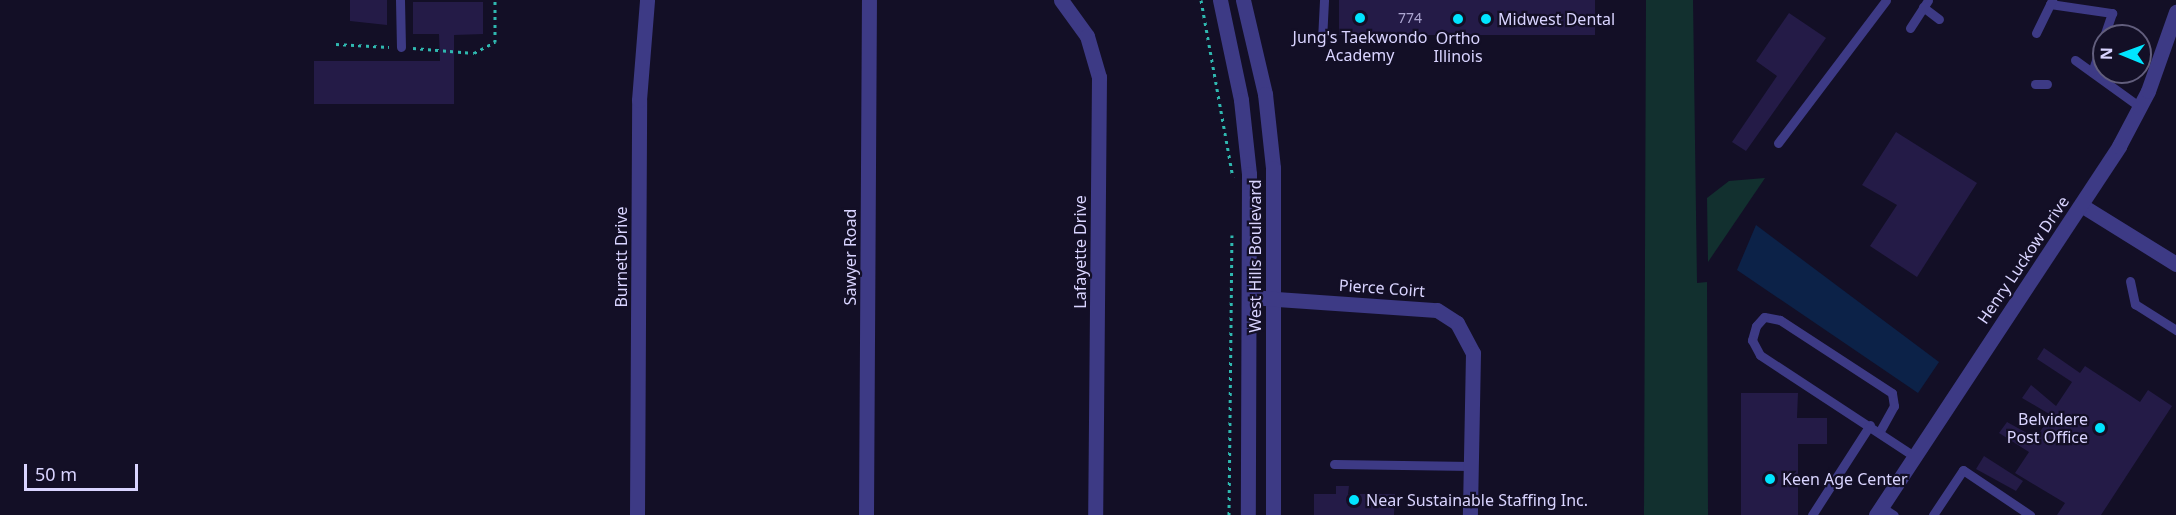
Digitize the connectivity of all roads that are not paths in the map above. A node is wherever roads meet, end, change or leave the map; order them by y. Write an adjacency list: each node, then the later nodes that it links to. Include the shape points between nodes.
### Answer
1 (400, 0): 17 (lane)
2 (647, 0): 37 (street, Burnett Drive, via 639,100)
3 (869, 0): 38 (street, Sawyer Road)
4 (1061, 0): 39 (street, Lafayette Drive, via 1087,36 1099,77)
5 (1220, 0): 28 (street, West Hills Boulevard, via 1245,123)
6 (1243, 0): 29 (street, West Hills Boulevard, via 1261,72 1271,143)
7 (1324, 0): 16 (lane)
8 (1886, 0): 24 (lane)
9 (2051, 2): 13 (lane, via 2112,13); 15 (lane)
10 (1926, 4): 12 (lane); 14 (lane)
11 (2176, 14): 23 (street, Henry Luckow Drive)
12 (1939, 19)
13 (2108, 24)
14 (1910, 28)
15 (2036, 33)
16 (1322, 40)
17 (401, 47)
18 (2075, 60): 19 (lane)
19 (2092, 72)
20 (2035, 84): 21 (lane)
21 (2047, 84)
22 (2108, 84): 23 (lane)
23 (2140, 107): 25 (street, Henry Luckow Drive)
24 (1778, 143)
25 (2081, 205): 26 (street); 33 (street, Henry Luckow Drive)
26 (2176, 264)
27 (2130, 281): 30 (lane, via 2136,304)
28 (1249, 297): 29 (street, Pierce Coirt); 40 (street, West Hills Boulevard)
29 (1273, 299): 35 (street, Pierce Coirt, via 1437,310 1457,323 1473,353); 41 (street, West Hills Boulevard)
30 (2176, 330)
31 (1870, 425): 32 (lane); 32 (lane, via 1760,355 1752,340 1764,317 1780,320 1892,393 1894,406); 43 (lane)
32 (1880, 431): 33 (lane)
33 (1914, 456): 36 (street, Henry Luckow Drive)
34 (1334, 464): 35 (lane)
35 (1471, 466): 42 (street, Pierce Coirt)
36 (1883, 512)
37 (637, 515)
38 (866, 515)
39 (1095, 515)
40 (1248, 515)
41 (1273, 515)
42 (1470, 515)
43 (1812, 515)
44 (1933, 515): 45 (lane, via 1963,470)
45 (2030, 515)

